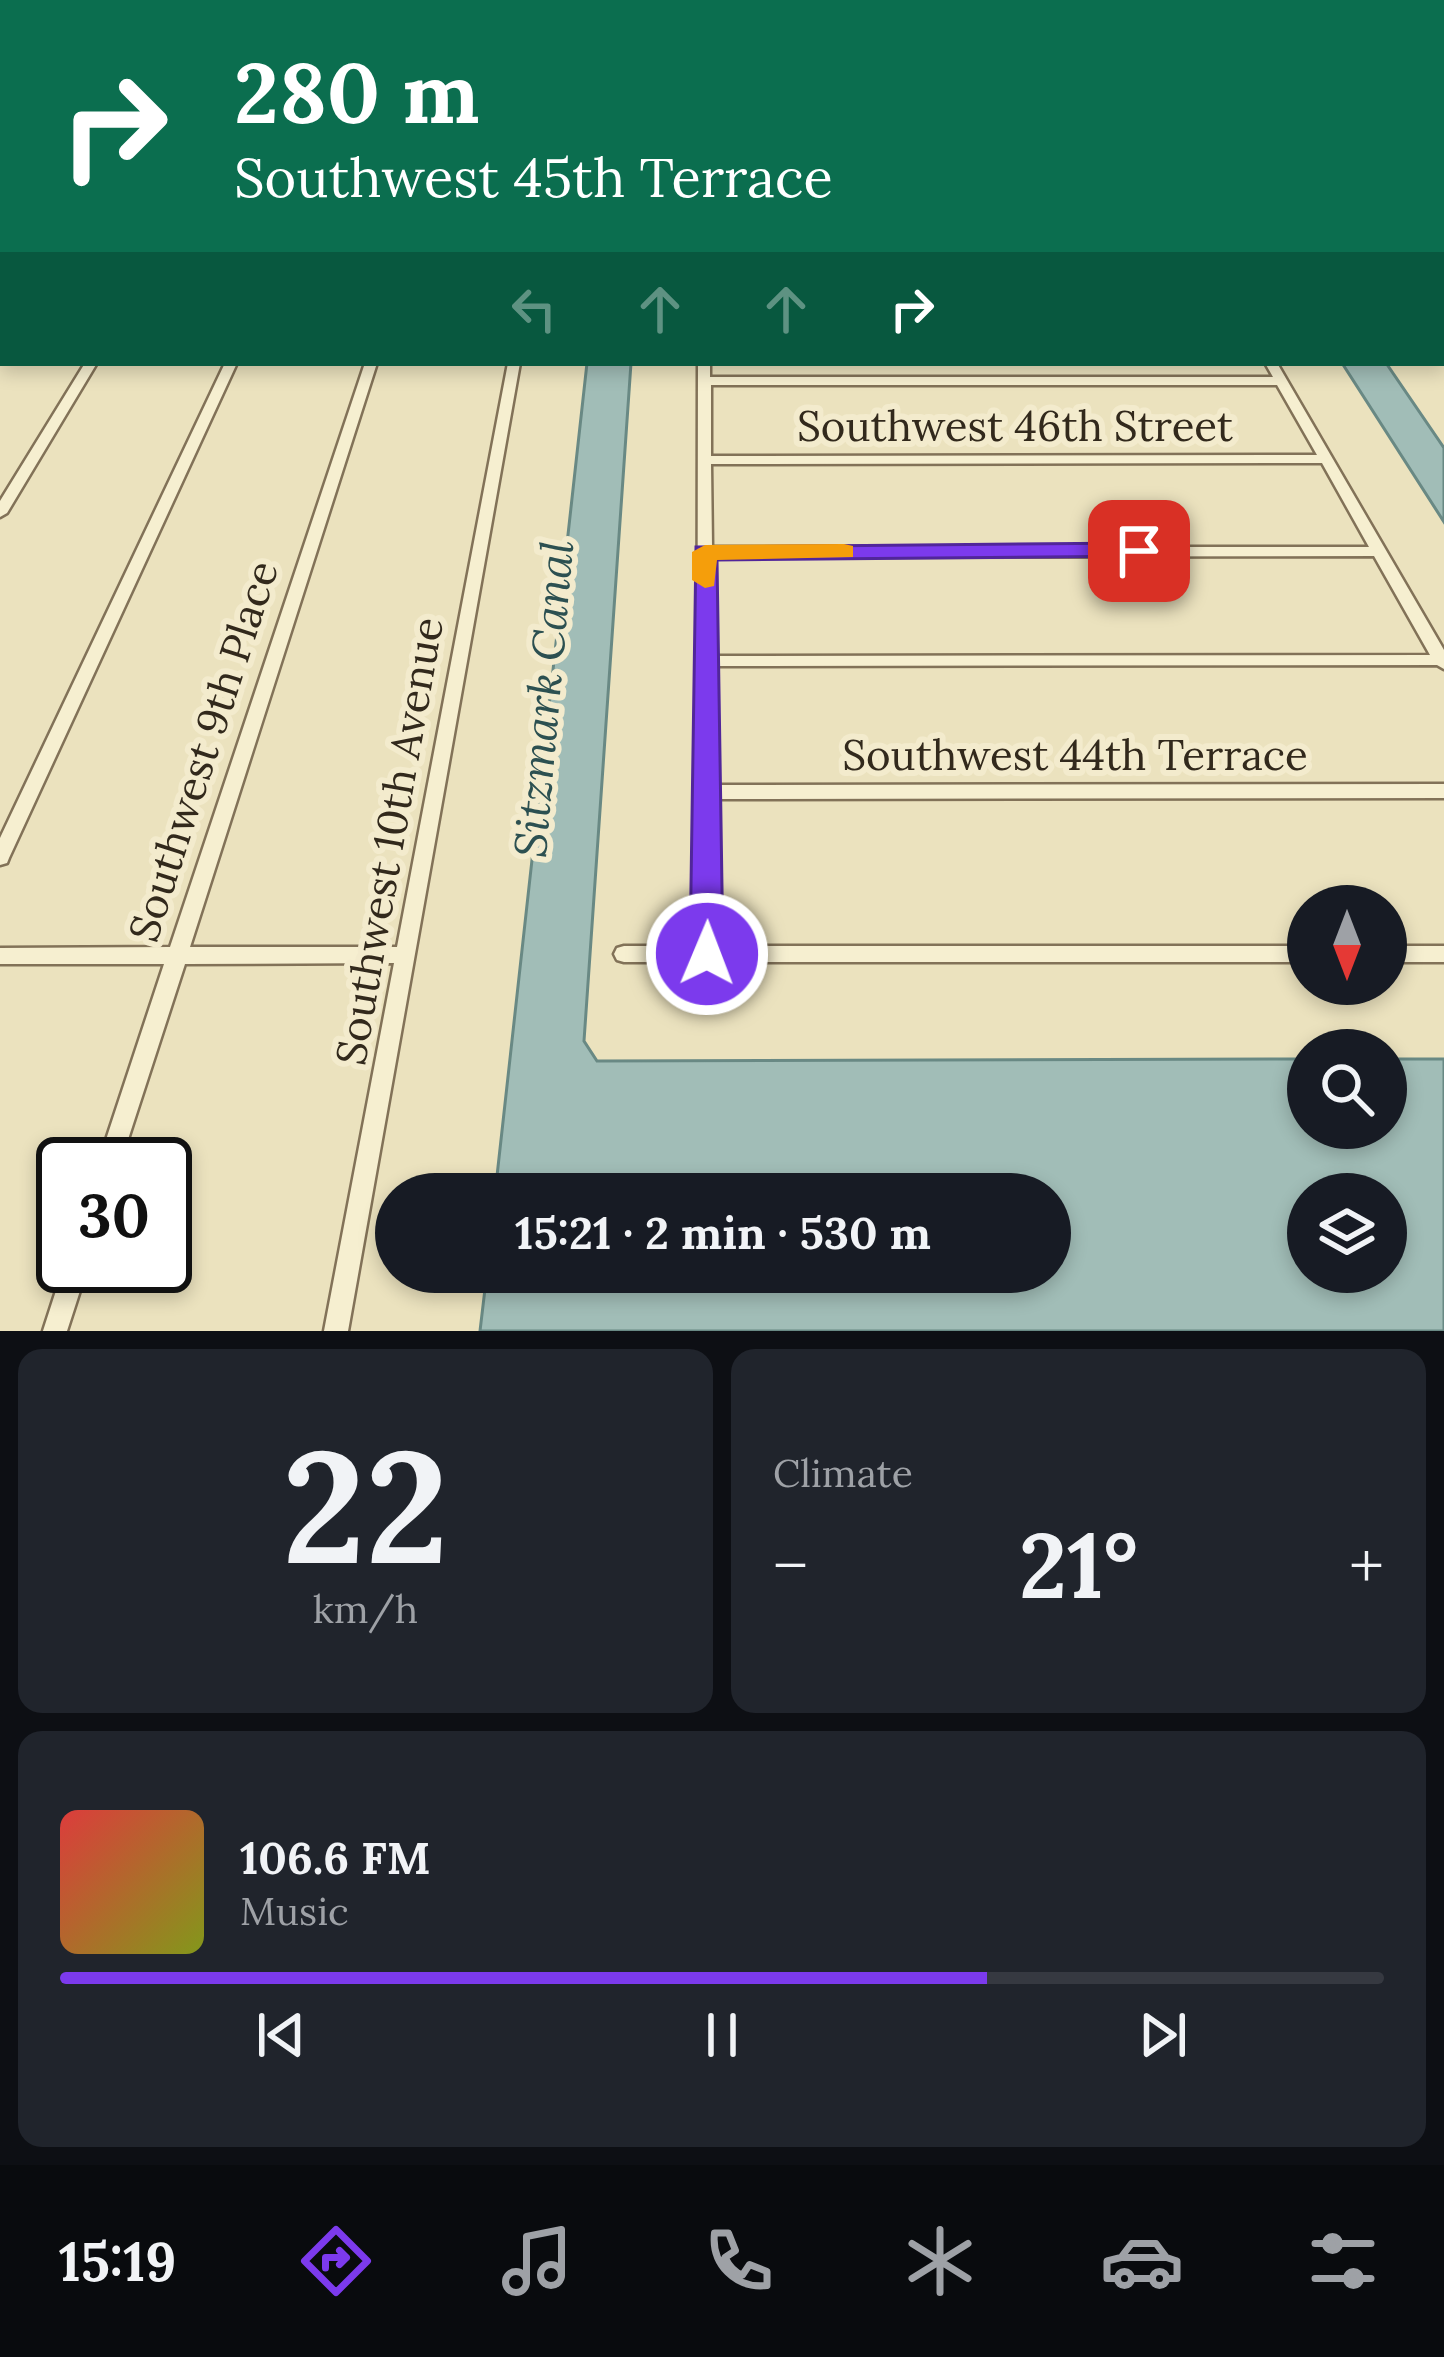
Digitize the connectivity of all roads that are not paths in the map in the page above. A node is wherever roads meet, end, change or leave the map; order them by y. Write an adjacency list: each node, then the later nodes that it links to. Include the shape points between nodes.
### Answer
1 (90, 366): 10 (street)
2 (230, 366): 18 (street)
3 (370, 366): 24 (street, Southwest 9th Place)
4 (513, 366): 25 (street, Southwest 10th Avenue)
5 (1272, 366): 7 (street)
6 (704, 372): 7 (street); 9 (street)
7 (1281, 381): 8 (street)
8 (1325, 459): 9 (street, Southwest 46th Street); 12 (street)
9 (704, 460): 13 (street)
10 (8, 486): 11 (street)
11 (0, 513)
12 (1379, 551): 13 (street); 15 (street)
13 (705, 552): 14 (street)
14 (706, 661): 15 (street); 17 (street)
15 (1443, 662)
16 (1444, 791): 17 (street, Southwest 44th Terrace)
17 (706, 792): 20 (street)
18 (0, 858)
19 (624, 954): 20 (street)
20 (707, 954): 21 (street)
21 (1287, 954)
22 (1407, 954): 23 (street)
23 (1444, 954)
24 (178, 955): 25 (street); 26 (street); 27 (street, Southwest 9th Place)
25 (405, 955): 30 (street, Southwest 10th Avenue)
26 (0, 956)
27 (118, 1137)
28 (67, 1293): 29 (street)
29 (55, 1331)
30 (335, 1331)

